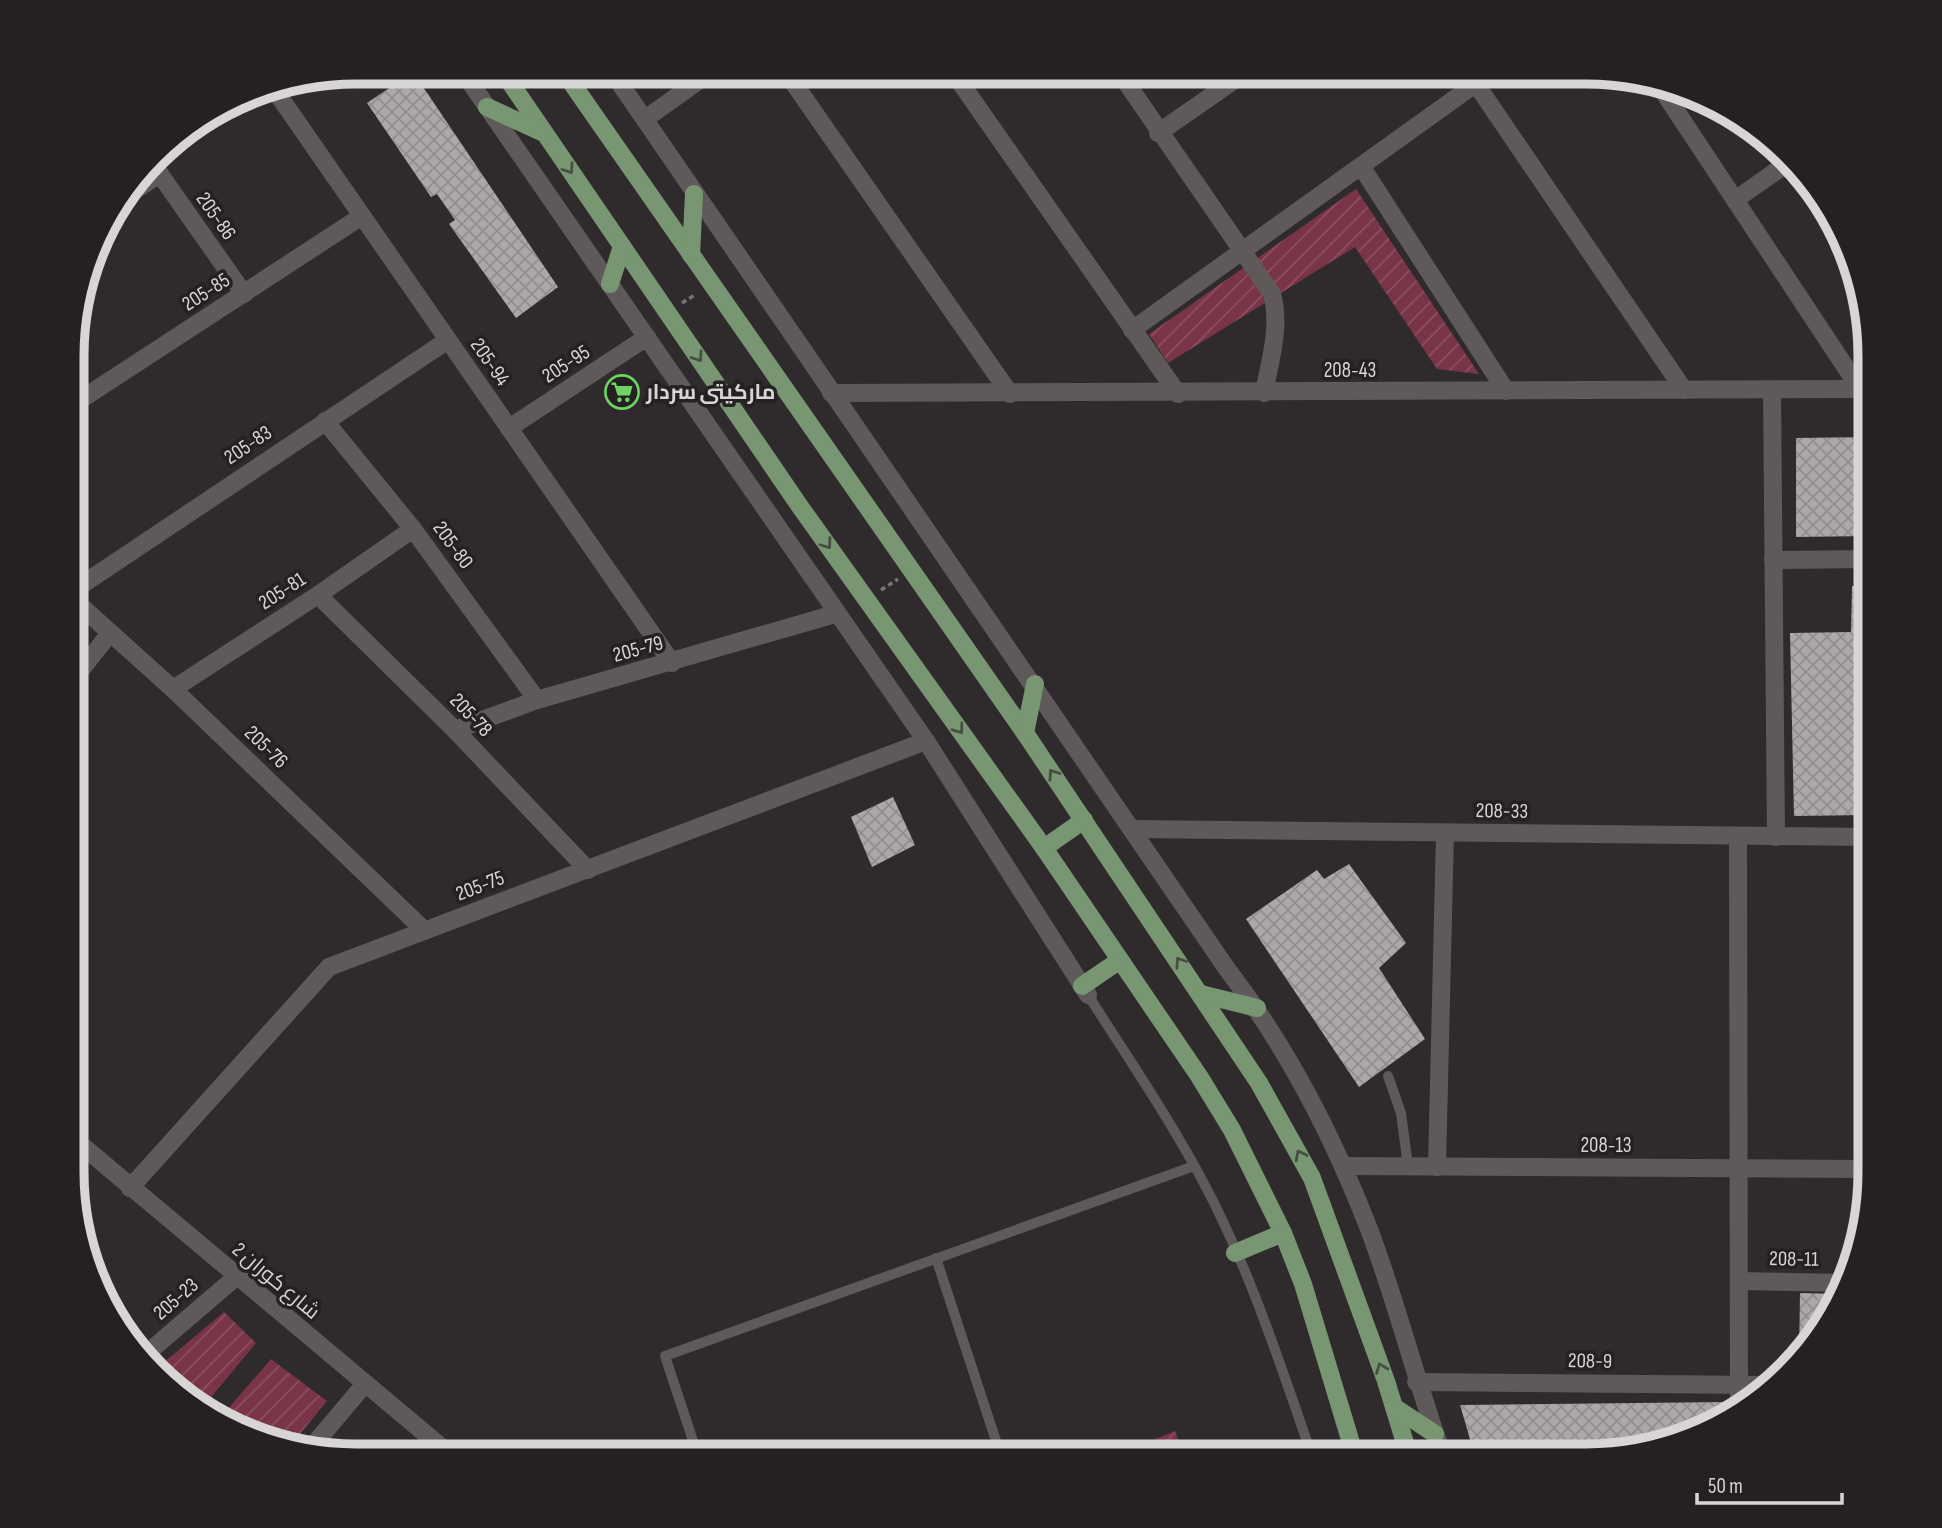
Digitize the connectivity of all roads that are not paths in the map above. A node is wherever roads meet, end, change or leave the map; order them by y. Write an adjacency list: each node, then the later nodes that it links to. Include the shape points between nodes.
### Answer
1 (471, 84): 13 (street)
2 (511, 84): 15 (main road)
3 (572, 84): 25 (main road)
4 (620, 84): 14 (street)
5 (694, 84): 14 (street)
6 (794, 84): 38 (street)
7 (961, 84): 28 (street)
8 (1127, 84): 16 (street)
9 (1229, 84): 16 (street)
10 (1476, 84): 17 (street); 33 (street)
11 (278, 95): 22 (street, 205-94)
12 (1666, 96): 21 (street)
13 (487, 107): 15 (main road); 26 (street)
14 (645, 119): 20 (street)
15 (545, 133): 23 (main road, one-way to 23)
16 (1158, 133): 24 (street)
17 (1361, 166): 24 (street); 35 (street)
18 (1781, 167): 21 (street)
19 (158, 170): 27 (street, 205-86)
20 (694, 194): 25 (main road); 36 (street)
21 (1735, 200): 31 (street)
22 (362, 216): 27 (street, 205-85); 30 (street, 205-94)
23 (622, 246): 26 (main road); 65 (main road, one-way to 65)
24 (1244, 252): 28 (street); 37 (street, via 1272,294 1276,309)
25 (691, 255): 57 (main road)
26 (610, 284): 29 (street)
27 (244, 294): 40 (street, 205-85)
28 (1132, 330): 39 (street)
29 (648, 337): 42 (street, 205-95); 49 (street)
30 (448, 340): 41 (street, 205-83); 42 (street, 205-94)
31 (1858, 379)
32 (1858, 389): 34 (street, 208-43)
33 (1684, 390): 34 (street, 208-43); 35 (street, 208-43)
34 (1772, 390): 45 (street)
35 (1506, 391): 37 (street, 208-43)
36 (831, 393): 38 (street, 208-43); 53 (street)
37 (1264, 393): 39 (street, 208-43)
38 (1010, 394): 39 (street, 208-43)
39 (1178, 394)
40 (84, 398)
41 (325, 421): 43 (street, 205-80); 46 (street, 205-83)
42 (509, 428): 51 (street, 205-94)
43 (413, 529): 47 (street, 205-81); 55 (street, 205-80)
44 (1858, 559): 45 (street)
45 (1773, 560): 63 (street)
46 (84, 583)
47 (318, 595): 54 (street, 205-81); 56 (street, 205-78)
48 (84, 609): 50 (street, 205-76)
49 (835, 614): 51 (street, 205-79); 58 (street)
50 (110, 633): 52 (street); 54 (street, 205-76)
51 (671, 663): 55 (street, 205-79)
52 (84, 667)
53 (1035, 684): 57 (main road); 60 (street)
54 (173, 689): 67 (street, 205-76)
55 (537, 700): 56 (street, 205-79)
56 (455, 730): 66 (street, 205-78)
57 (1026, 733): 59 (main road, one-way to 57)
58 (926, 741): 66 (street, 205-75); 69 (street)
59 (1084, 820): 65 (main road); 70 (main road, one-way to 59)
60 (1133, 829): 61 (street, 208-33); 71 (street)
61 (1445, 833): 62 (street, 208-33); 77 (street)
62 (1738, 837): 63 (street, 208-33); 78 (street)
63 (1776, 837): 64 (street, 208-33)
64 (1858, 837)
65 (1044, 848): 68 (main road)
66 (588, 870): 67 (street, 205-75)
67 (425, 931): 80 (street, 205-75, via 329,967)
68 (1120, 960): 69 (main road); 81 (main road, via 1232,1130)
69 (1085, 991): 74 (lane)
70 (1201, 994): 71 (main road); 91 (main road, one-way to 70, via 1312,1178 1259,1083)
71 (1257, 1008): 75 (street, via 1316,1107)
72 (1388, 1076): 76 (lane, via 1401,1113)
73 (84, 1148): 80 (street, شارع كوران 2)
74 (1194, 1166): 82 (lane); 83 (lane)
75 (1343, 1166): 76 (street, 208-13); 88 (street, via 1370,1231)
76 (1408, 1166): 77 (street, 208-13)
77 (1437, 1167): 78 (street, 208-13)
78 (1739, 1169): 79 (street, 208-13); 85 (street)
79 (1858, 1169)
80 (130, 1188): 84 (street, شارع كوران 2)
81 (1283, 1233): 82 (main road); 98 (main road)
82 (1235, 1252): 97 (lane, via 1260,1307)
83 (936, 1258): 95 (lane, via 665,1356); 96 (lane)
84 (236, 1278): 87 (street, 205-23); 89 (street, شارع كوران 2)
85 (1739, 1281): 86 (street, 208-11); 90 (street)
86 (1834, 1283)
87 (150, 1350)
88 (1416, 1382): 90 (street, 208-9); 92 (street)
89 (364, 1385): 93 (street); 94 (street, شارع كوران 2)
90 (1740, 1394)
91 (1394, 1407): 92 (main road); 99 (main road)
92 (1435, 1433): 100 (street)
93 (316, 1441)
94 (437, 1444)
95 (694, 1444)
96 (997, 1444)
97 (1308, 1444)
98 (1351, 1444)
99 (1405, 1444)
100 (1439, 1444)

